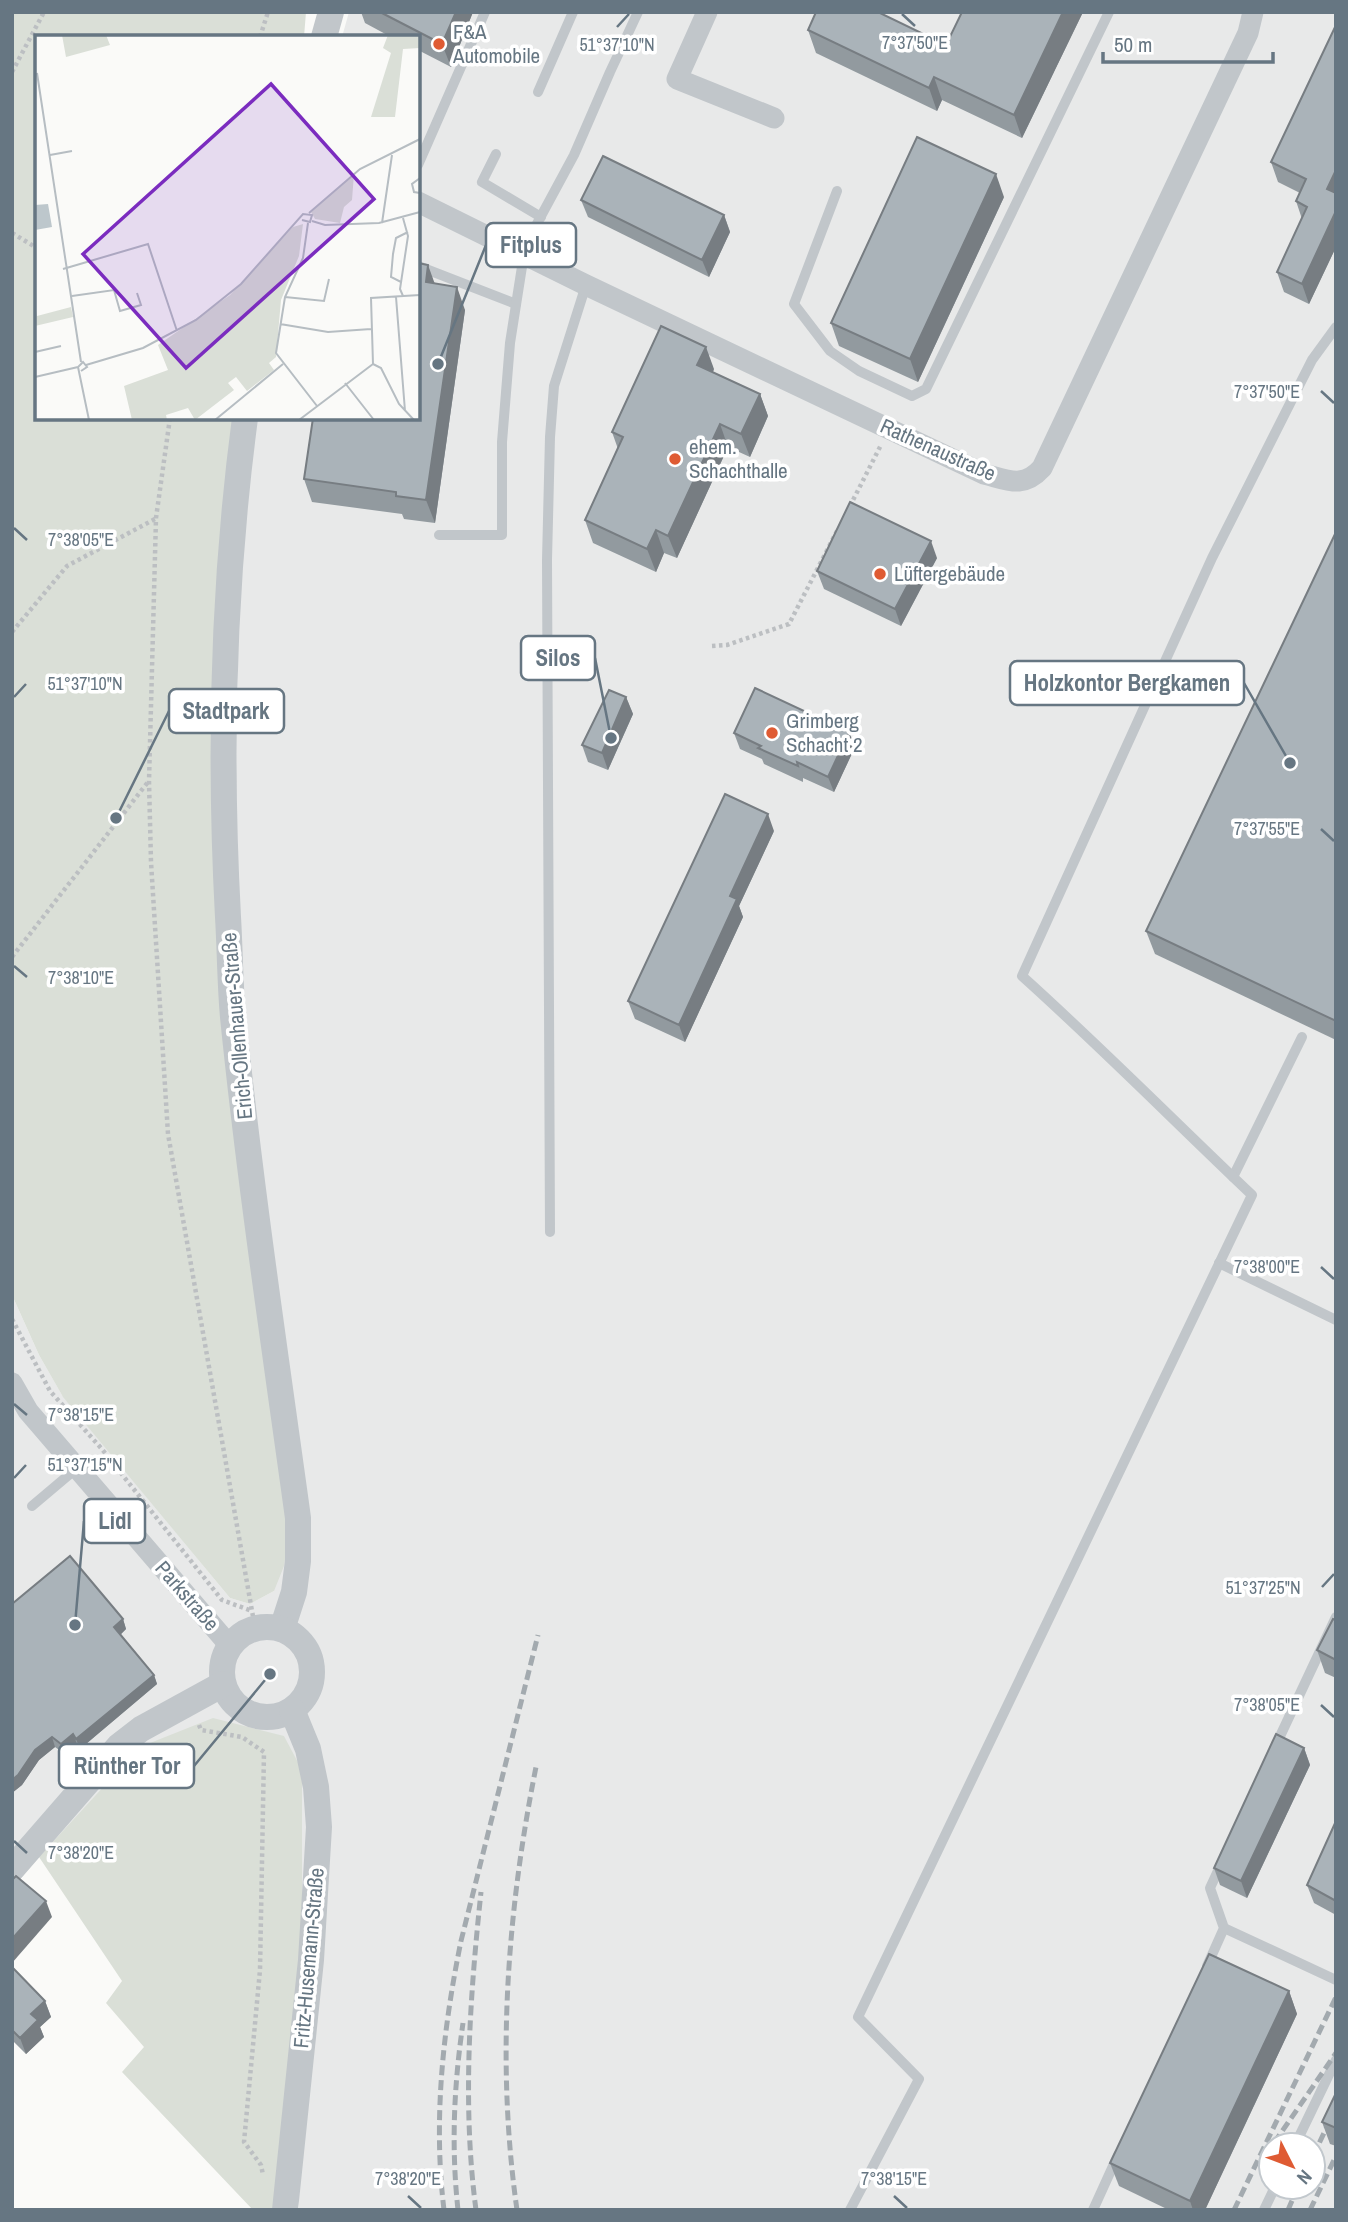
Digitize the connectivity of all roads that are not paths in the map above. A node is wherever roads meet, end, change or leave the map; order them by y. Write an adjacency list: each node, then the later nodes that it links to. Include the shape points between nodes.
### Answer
1 (331, 12): 8 (street)
2 (485, 12): 12 (lane)
3 (573, 12): 9 (lane)
4 (638, 12): 15 (lane)
5 (707, 12): 10 (street, via 677,79)
6 (1110, 12): 13 (lane, via 926,389 912,396 859,371 830,351 794,304)
7 (1253, 12): 18 (street, Rathenaustraße, via 1248,33 1042,468 1029,480 984,474)
8 (325, 35)
9 (538, 92)
10 (774, 118)
11 (496, 154): 15 (lane, via 482,181)
12 (420, 160)
13 (837, 191)
14 (420, 203): 16 (street, Rathenaustraße)
15 (541, 217): 16 (lane)
16 (524, 254): 18 (street, Rathenaustraße); 19 (lane)
17 (420, 267): 19 (lane)
18 (586, 285): 25 (lane, via 554,386 550,437)
19 (516, 304): 22 (lane, via 502,442 502,535)
20 (1336, 327): 24 (lane, via 1311,360 1212,558 1022,976)
21 (245, 420): 32 (street, Erich-Ollenhauer-Straße, via 229,566 223,687 224,853 233,1015 298,1518 295,1592)
22 (439, 535)
23 (1302, 1037): 24 (lane)
24 (1233, 1177): 26 (lane, via 1252,1195)
25 (550, 1232)
26 (1219, 1263): 27 (lane); 46 (lane, via 858,2017 919,2078)
27 (1336, 1320)
28 (12, 1383): 29 (street, Parkstraße, via 28,1411)
29 (77, 1468): 30 (lane); 33 (street, Parkstraße)
30 (33, 1506)
31 (1336, 1616): 36 (lane)
32 (282, 1629): 33 (street, via 254,1619); 35 (street, via 307,1650 312,1667 304,1699)
33 (230, 1646): 34 (street, via 222,1664)
34 (223, 1684): 35 (street, via 243,1711 276,1717); 38 (street, via 119,1746)
35 (292, 1710): 45 (street, Fritz-Husemann-Straße, via 308,1749 319,1827 311,1960)
36 (1267, 1765)
37 (1227, 1851): 39 (lane, via 1210,1888)
38 (12, 1869)
39 (1224, 1928): 40 (lane); 41 (lane)
40 (1201, 1977)
41 (1336, 1980)
42 (1336, 2060): 43 (lane)
43 (1302, 2131)
44 (1121, 2149): 47 (lane)
45 (285, 2210)
46 (850, 2210)
47 (1093, 2210)

